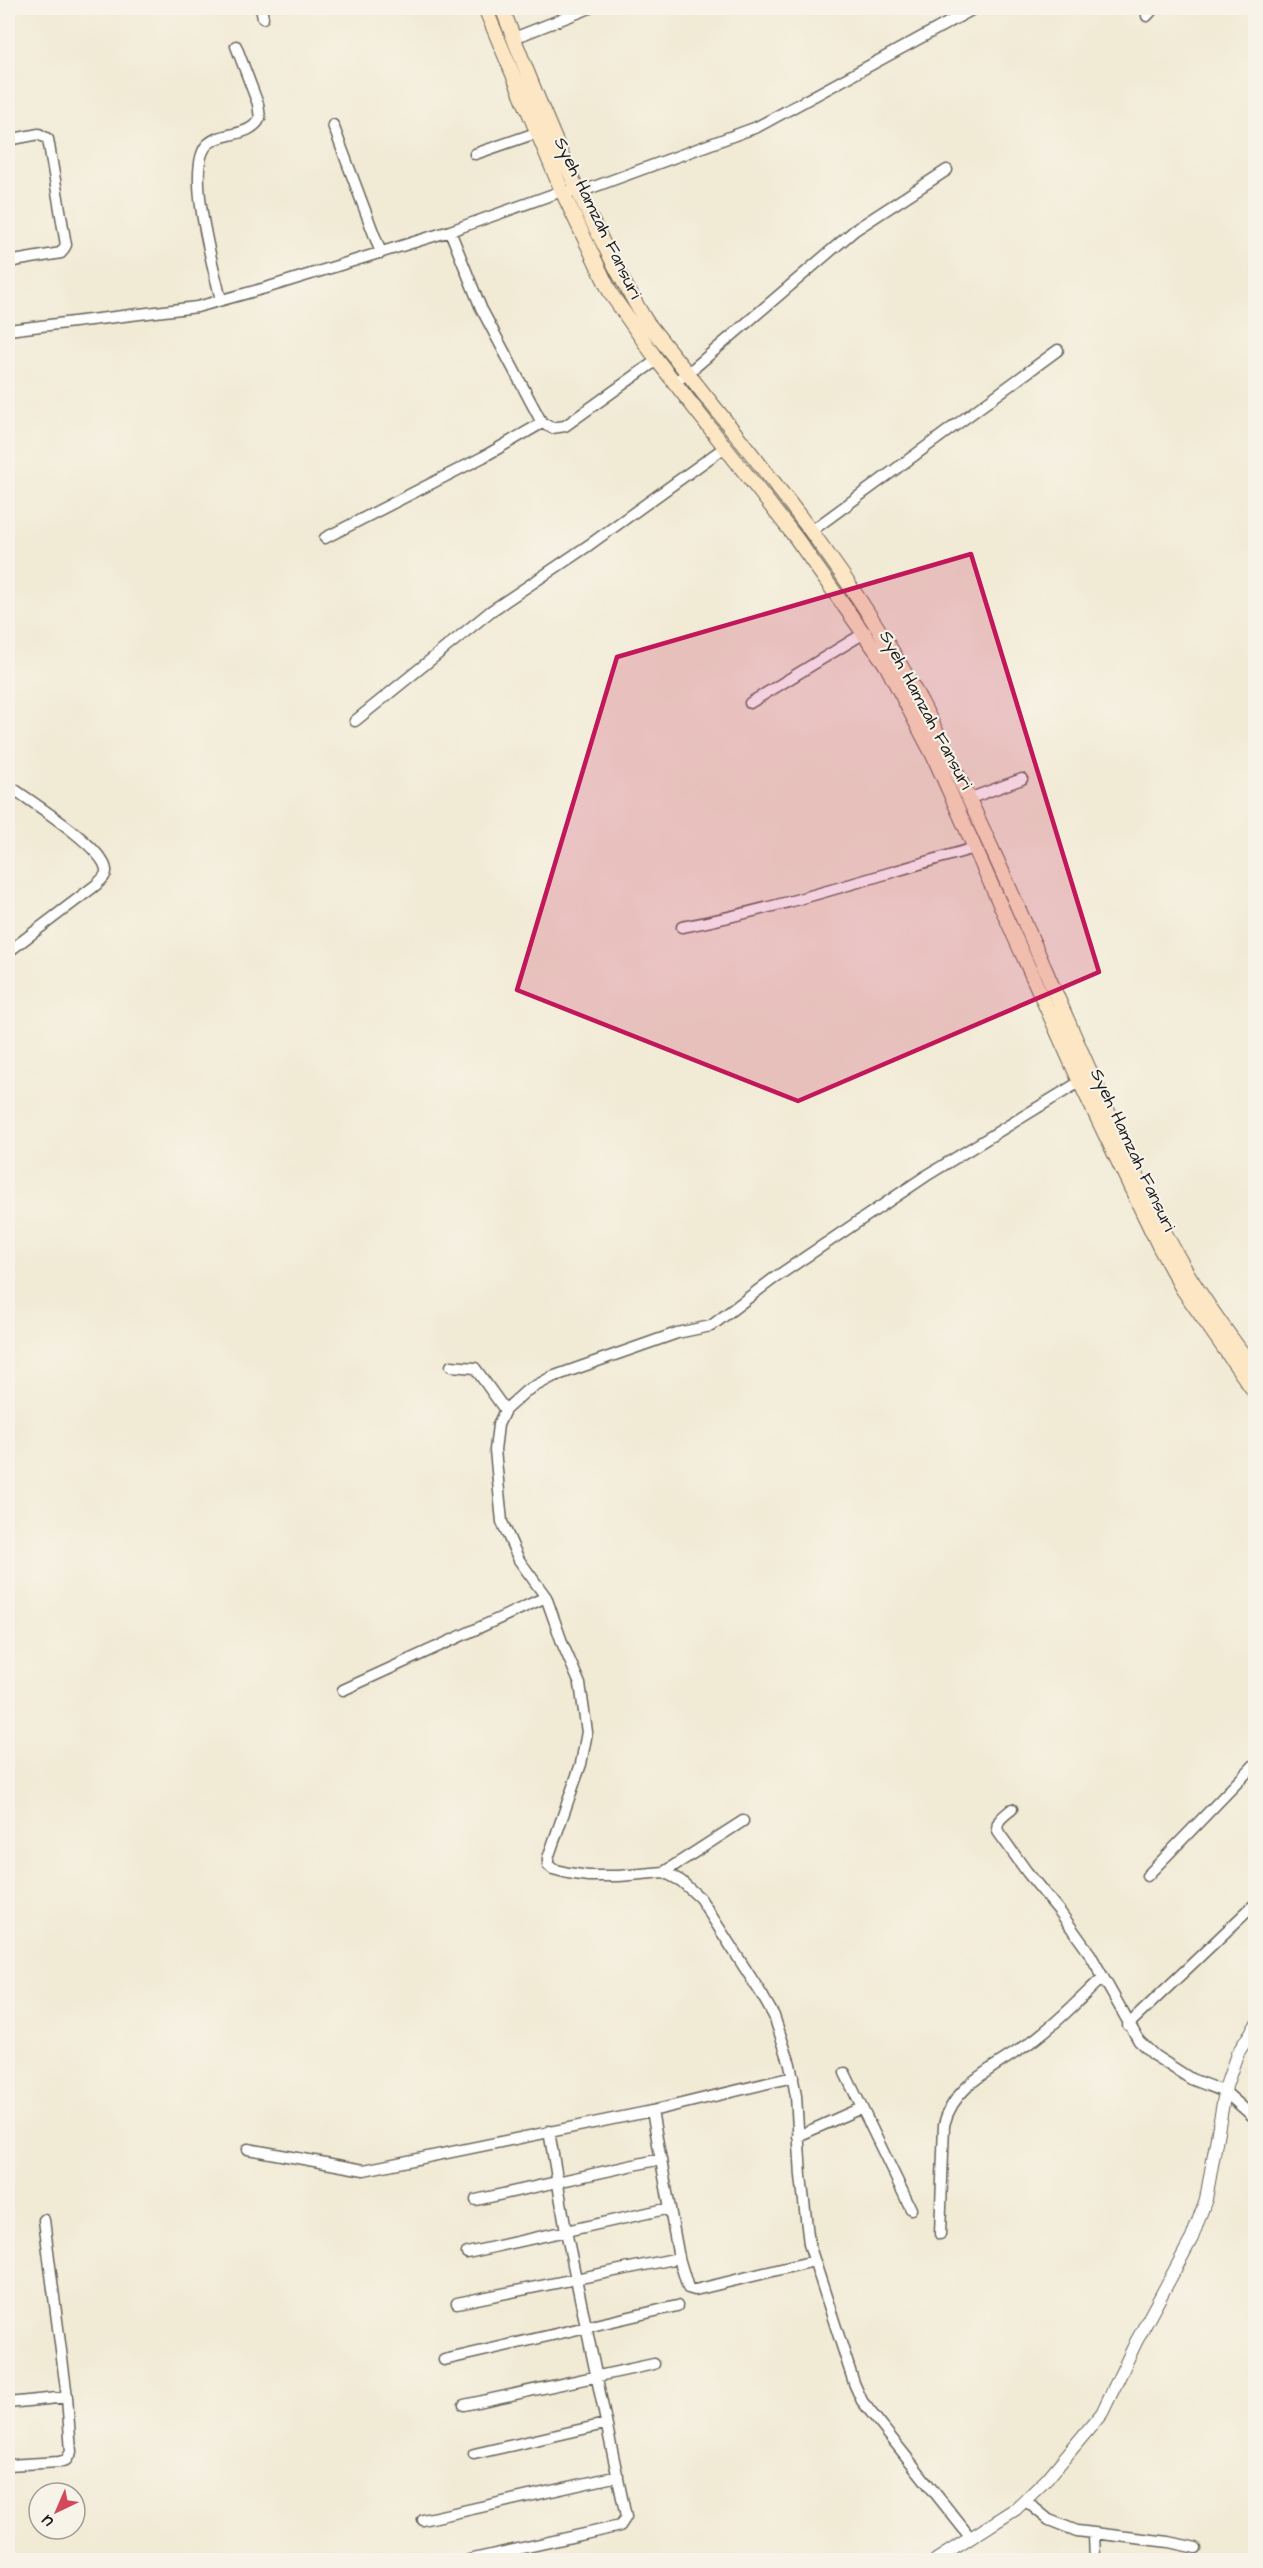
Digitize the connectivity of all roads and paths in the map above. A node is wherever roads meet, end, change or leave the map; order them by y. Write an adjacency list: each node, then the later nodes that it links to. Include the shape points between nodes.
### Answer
1 (485, 8): 8 (main road, Syeh Hamzah Fansuri)
2 (502, 8): 5 (main road, Syeh Hamzah Fansuri)
3 (590, 8): 5 (street)
4 (975, 8): 13 (street, via 757,127)
5 (514, 38): 13 (main road, Syeh Hamzah Fansuri)
6 (236, 46): 17 (street, via 260,118 250,129 211,142 199,160 198,189)
7 (333, 125): 15 (street)
8 (537, 132): 10 (street); 12 (main road, Syeh Hamzah Fansuri)
9 (8, 140): 16 (street, via 39,134 48,139 66,245 61,253)
10 (475, 154)
11 (947, 171): 21 (street, via 855,230)
12 (562, 191): 13 (street); 14 (street); 20 (main road, Syeh Hamzah Fansuri, via 611,294)
13 (580, 192): 21 (main road, Syeh Hamzah Fansuri, via 630,295)
14 (450, 231): 15 (street); 23 (street, via 481,308)
15 (381, 253): 17 (street)
16 (8, 262)
17 (220, 300): 18 (street, via 197,307)
18 (8, 330)
19 (1058, 350): 25 (street)
20 (657, 360): 22 (main road, Syeh Hamzah Fansuri); 23 (street, via 565,426)
21 (687, 374): 22 (street); 25 (main road, Syeh Hamzah Fansuri)
22 (674, 382): 24 (main road, Syeh Hamzah Fansuri)
23 (542, 423): 26 (street)
24 (725, 447): 28 (main road, Syeh Hamzah Fansuri); 31 (street, via 491,611)
25 (810, 532): 27 (main road, Syeh Hamzah Fansuri)
26 (325, 538)
27 (860, 601): 28 (main road); 34 (main road, Syeh Hamzah Fansuri, via 903,668)
28 (847, 607): 29 (main road, Syeh Hamzah Fansuri)
29 (866, 632): 30 (street); 35 (main road, Syeh Hamzah Fansuri, via 933,756)
30 (750, 703)
31 (355, 721)
32 (1022, 779): 34 (street)
33 (8, 785): 37 (street, via 75,834 106,870 96,885)
34 (968, 799): 38 (main road, Syeh Hamzah Fansuri)
35 (975, 848): 36 (street, via 745,915); 38 (main road, Syeh Hamzah Fansuri)
36 (682, 927)
37 (8, 952)
38 (1085, 1078): 39 (main road, Syeh Hamzah Fansuri, via 1160,1248); 43 (street, via 926,1176 711,1326 677,1333 552,1377 526,1391)
39 (1205, 1311): 41 (main road, Syeh Hamzah Fansuri); 42 (main road, Syeh Hamzah Fansuri)
40 (451, 1366): 43 (street, via 475,1368)
41 (1256, 1372)
42 (1256, 1394)
43 (505, 1410): 44 (street, via 498,1425 495,1450 502,1522 519,1560)
44 (546, 1597): 45 (street); 49 (street, via 580,1684 587,1732 581,1764 548,1865 568,1874 588,1876)
45 (343, 1690)
46 (1256, 1763): 50 (street)
47 (1012, 1809): 52 (street, via 997,1822 999,1833 1090,1954)
48 (743, 1821): 49 (street)
49 (664, 1872): 56 (street, via 700,1898 734,1949 774,2016)
50 (1147, 1876)
51 (1256, 1903): 53 (street)
52 (1102, 1978): 53 (street); 71 (street, via 1039,2036 969,2086 947,2112)
53 (1128, 2025): 57 (street, via 1155,2055 1199,2083)
54 (1256, 2025): 57 (street, via 1237,2054)
55 (845, 2073): 58 (street)
56 (793, 2077): 59 (street); 62 (street)
57 (1225, 2092): 60 (street); 89 (street, via 1206,2199 1192,2238 1102,2413)
58 (861, 2108): 62 (street); 68 (street)
59 (652, 2111): 61 (street); 64 (street)
60 (1256, 2119)
61 (549, 2131): 63 (street, via 364,2170); 65 (street)
62 (798, 2136): 74 (street)
63 (248, 2149)
64 (661, 2159): 65 (street); 67 (street)
65 (557, 2182): 66 (street); 70 (street)
66 (476, 2200)
67 (670, 2208): 70 (street); 73 (street)
68 (911, 2209)
69 (44, 2220): 82 (street)
70 (566, 2231): 72 (street); 75 (street)
71 (940, 2234)
72 (467, 2253)
73 (679, 2258): 74 (street, via 687,2286 695,2290); 75 (street)
74 (814, 2261): 92 (street, via 862,2401)
75 (576, 2277): 76 (street); 78 (street)
76 (457, 2302)
77 (677, 2306): 78 (street)
78 (587, 2327): 79 (street); 81 (street)
79 (444, 2360)
80 (654, 2364): 81 (street)
81 (597, 2377): 84 (street); 85 (street)
82 (66, 2397): 83 (street); 87 (street, via 70,2456 59,2462)
83 (8, 2403)
84 (464, 2405)
85 (605, 2424): 86 (street); 88 (street)
86 (474, 2454)
87 (8, 2465)
88 (618, 2476): 90 (street); 94 (street, via 626,2517 620,2526)
89 (1026, 2501): 91 (street, via 1049,2520); 92 (street)
90 (423, 2520)
91 (1094, 2535): 93 (street); 96 (street)
92 (970, 2537): 95 (street)
93 (1196, 2548)
94 (469, 2560)
95 (936, 2560)
96 (1095, 2560)

